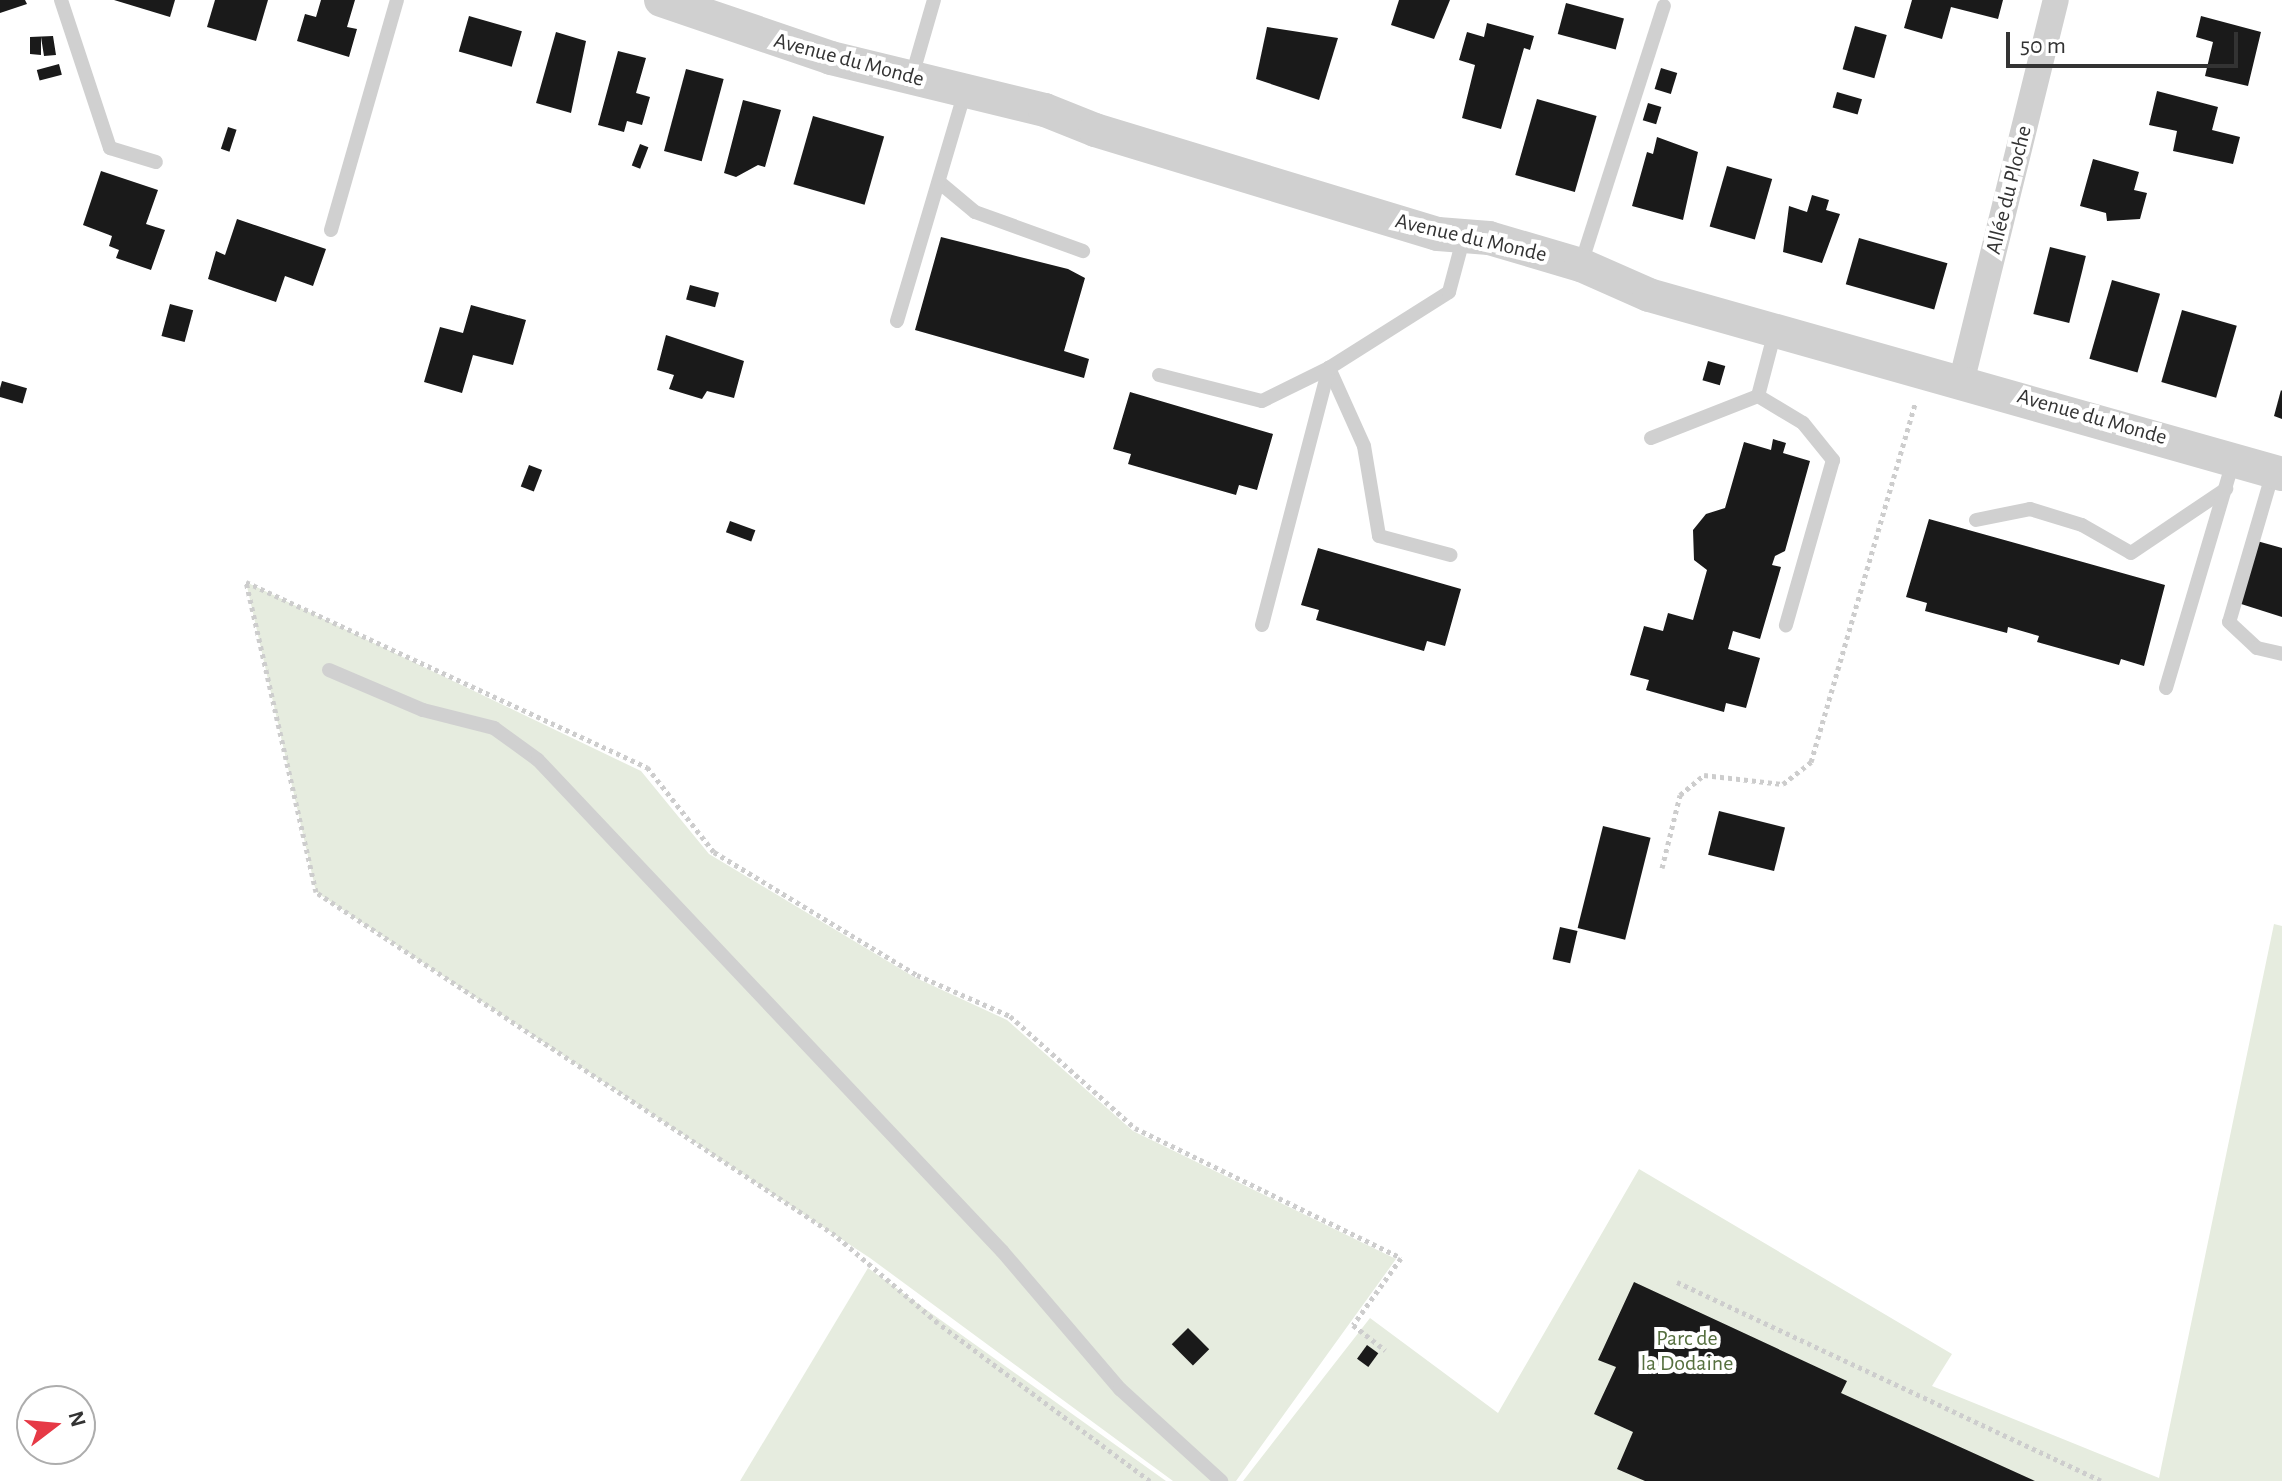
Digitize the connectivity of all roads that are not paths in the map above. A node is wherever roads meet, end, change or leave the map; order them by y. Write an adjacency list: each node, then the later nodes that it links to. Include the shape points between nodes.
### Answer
1 (61, 0): 9 (lane, via 110,148)
2 (397, 0): 11 (lane)
3 (661, 0): 7 (street, Avenue du Monde, via 745,32)
4 (934, 0): 7 (lane)
5 (2056, 0): 19 (street, Allée du Ploche)
6 (1664, 6): 14 (lane)
7 (912, 78): 8 (street, Avenue du Monde)
8 (966, 89): 10 (lane); 12 (street, Avenue du Monde, via 1438,234)
9 (156, 162)
10 (939, 182): 13 (lane, via 975,212); 15 (lane)
11 (331, 230)
12 (1464, 236): 14 (street, Avenue du Monde); 17 (lane, via 1449,292)
13 (1083, 251)
14 (1581, 265): 16 (street, Avenue du Monde, via 1649,295)
15 (897, 321)
16 (1775, 331): 19 (street, Avenue du Monde); 20 (lane)
17 (1329, 368): 18 (lane, via 1262,401); 25 (lane, via 1364,446 1379,536); 26 (lane)
18 (1159, 375)
19 (1962, 379): 23 (street, Avenue du Monde)
20 (1758, 396): 21 (lane); 27 (lane, via 1803,423 1833,460)
21 (1651, 438)
22 (2278, 472): 23 (street, Avenue du Monde); 28 (lane, via 2229,622 2257,648)
23 (2230, 474): 24 (lane, via 2131,553 2082,525 2030,509); 30 (lane)
24 (1976, 520)
25 (1451, 555)
26 (1262, 625)
27 (1786, 625)
28 (2282, 654)
29 (329, 670): 31 (lane, via 423,710 494,728 538,760 1002,1251 1120,1389)
30 (2166, 688)
31 (1221, 1481)

